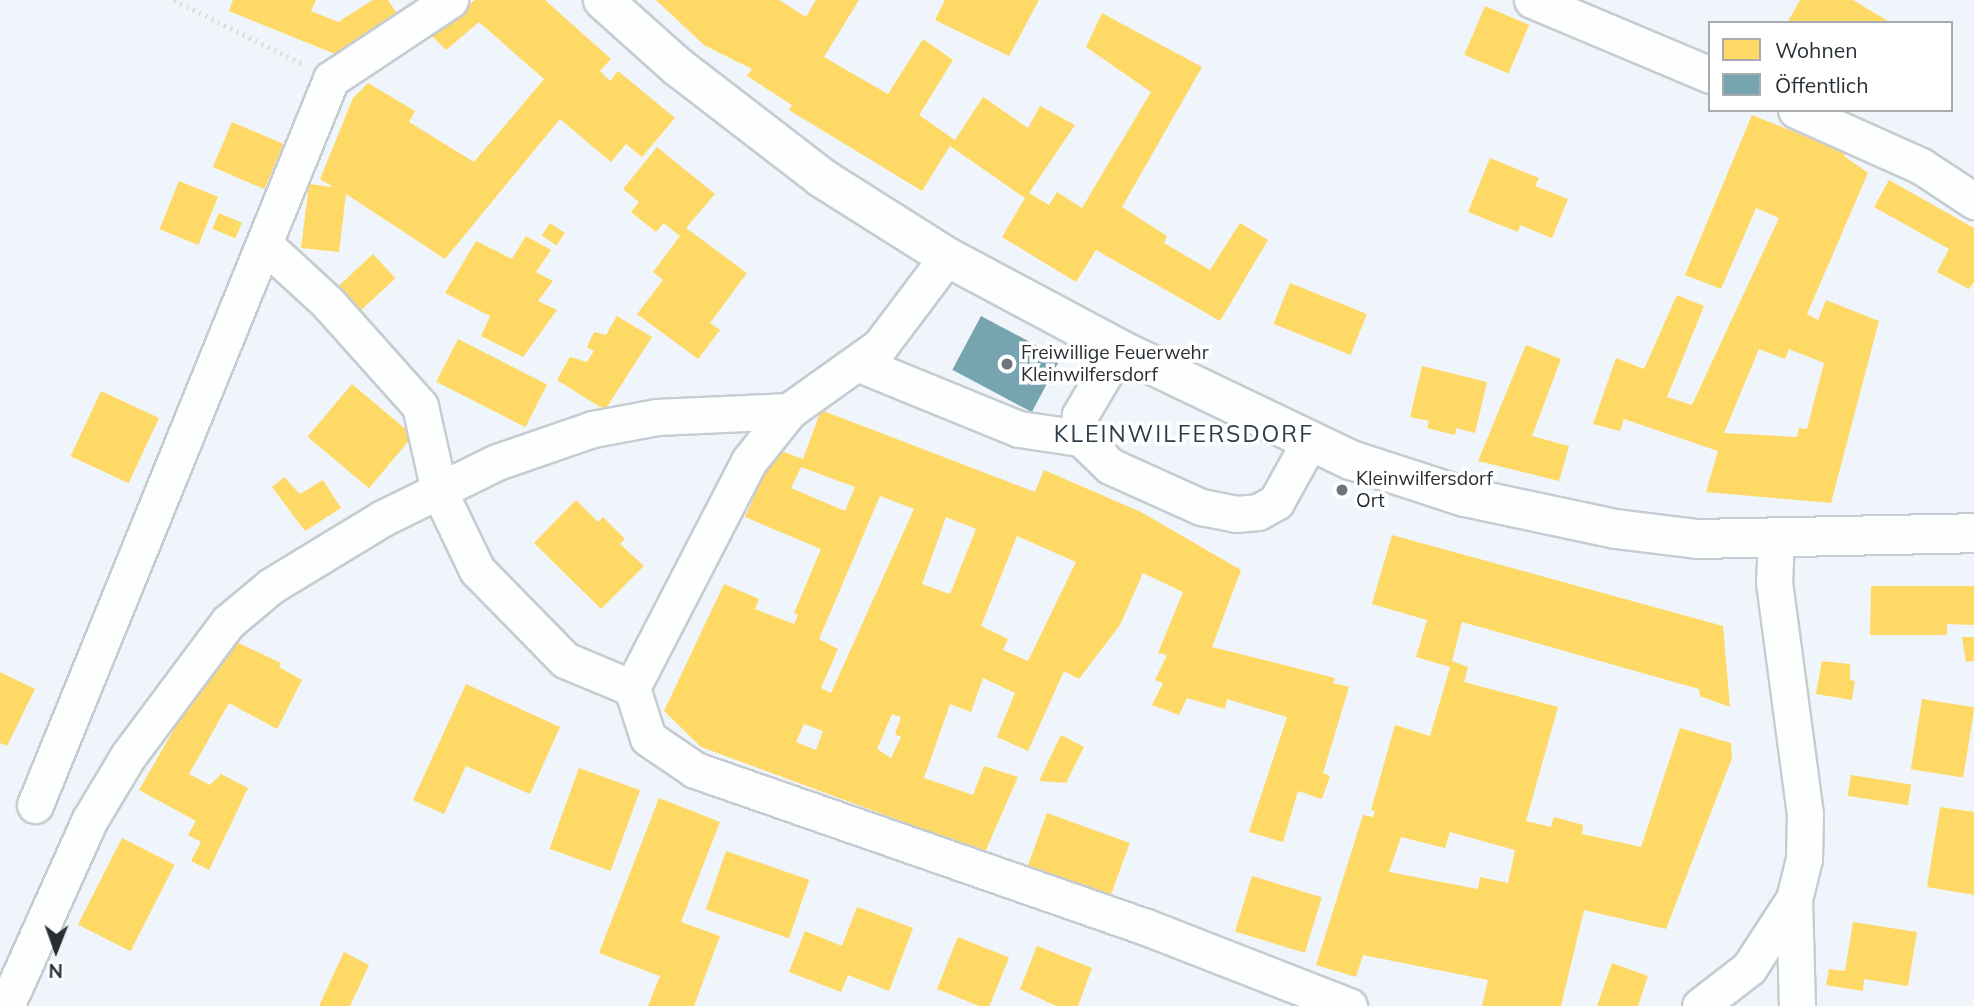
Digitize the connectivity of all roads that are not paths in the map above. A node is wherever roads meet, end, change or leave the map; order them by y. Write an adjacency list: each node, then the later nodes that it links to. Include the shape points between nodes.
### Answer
1 (450, 0): 7 (street, via 331,79)
2 (603, 0): 8 (main road, via 678,66 822,178)
3 (1532, 0): 4 (street)
4 (1708, 74)
5 (1800, 112): 6 (street, via 1921,166)
6 (1974, 201)
7 (265, 245): 14 (street, via 328,303 420,406); 18 (street)
8 (947, 257): 9 (main road); 10 (street, via 880,346)
9 (1119, 349): 12 (street, via 1080,415); 13 (main road)
10 (857, 363): 11 (street); 12 (street, via 1018,429)
11 (789, 411): 14 (street, via 657,417 593,429 497,462); 17 (street, via 749,461)
12 (1081, 438): 13 (street, via 1110,466 1201,507 1236,514 1258,512 1276,502)
13 (1310, 440): 16 (main road, via 1351,460 1465,497 1616,529 1697,539)
14 (439, 491): 17 (street, via 477,570 565,660); 20 (street, via 271,586 228,622 128,756 89,821)
15 (1974, 533): 16 (main road)
16 (1776, 541): 19 (street, via 1774,582 1805,814 1804,859)
17 (632, 688): 21 (street, via 648,738 695,770 1146,927)
18 (35, 805)
19 (1794, 899): 22 (street, via 1749,968); 23 (street)
20 (6, 1006)
21 (1349, 1006)
22 (1700, 1006)
23 (1797, 1006)

